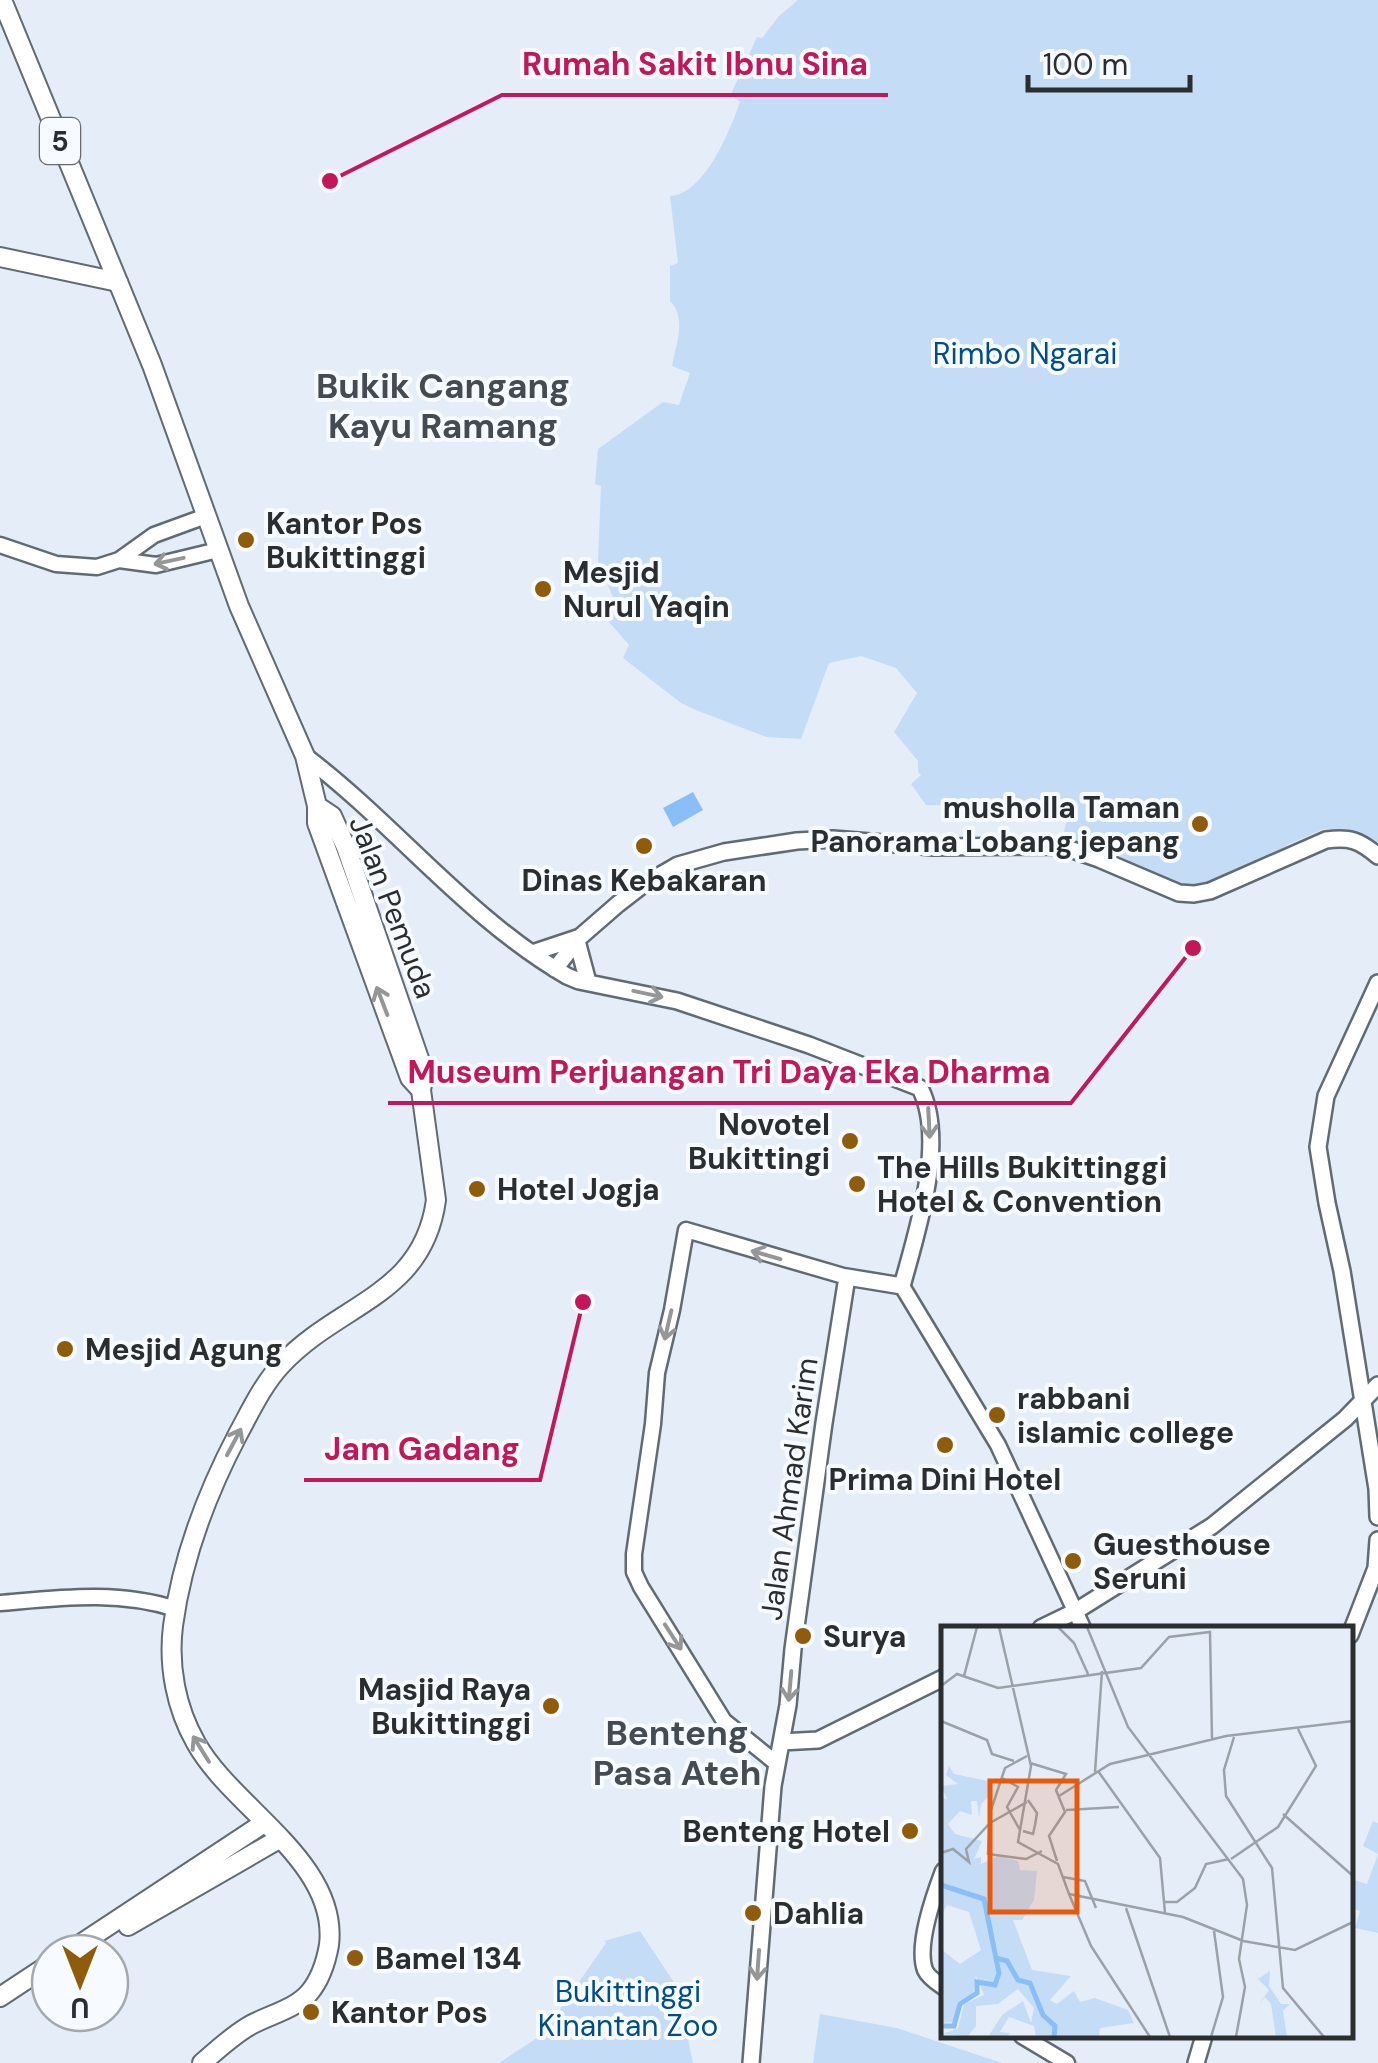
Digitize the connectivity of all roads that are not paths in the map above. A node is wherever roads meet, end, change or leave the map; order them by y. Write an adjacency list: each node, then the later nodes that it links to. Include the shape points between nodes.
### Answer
1 (2, 0): 3 (main road, 5)
2 (0, 257): 3 (main road)
3 (118, 282): 4 (main road, Jalan Pemuda)
4 (206, 516): 6 (main road, Jalan Pemuda); 7 (street, via 147,538)
5 (0, 545): 7 (street, via 75,567)
6 (218, 550): 7 (street, one-way to 7, via 156,564); 8 (main road, Jalan Pemuda)
7 (119, 560)
8 (305, 756): 11 (main road); 22 (main road, Jalan Pemuda, one-way to 8, via 201,1511 262,1390 303,1344 389,1286 418,1254 434,1218 424,1073 346,847 332,816 317,806)
9 (1378, 856): 10 (main road, via 1357,841 1326,840 1194,894 1062,846 797,841 678,865)
10 (578, 939): 11 (main road); 12 (main road); 13 (main road)
11 (532, 953): 12 (main road)
12 (555, 969): 13 (main road)
13 (588, 982): 16 (main road, one-way to 16, via 677,1001 920,1088 928,1104 931,1160)
14 (1378, 984): 18 (main road, via 1326,1096 1318,1146)
15 (847, 1278): 16 (main road); 28 (main road, Jalan Ahmad Karim, one-way to 28); 29 (street, one-way to 29, via 686,1230 656,1373 634,1572 724,1720)
16 (902, 1286): 23 (street, via 998,1445)
17 (1378, 1385): 18 (main road)
18 (1363, 1402): 19 (main road); 23 (main road, via 1212,1526)
19 (1378, 1516)
20 (1378, 1540): 26 (main road, via 1376,1568)
21 (0, 1603): 22 (street, via 63,1596)
22 (176, 1609): 30 (main road, Jalan Pemuda, one-way to 22, via 210,1765 181,1713 172,1667)
23 (1076, 1610): 24 (main road); 25 (street)
24 (1045, 1626)
25 (1083, 1626)
26 (1353, 1627)
27 (941, 1679): 28 (main road, via 818,1740)
28 (781, 1742): 29 (main road, Jalan Ahmad Karim)
29 (776, 1763): 43 (main road, Jalan Ahmad Karim, one-way to 43)
30 (264, 1823): 31 (main road, Jalan Pemuda); 33 (main road)
31 (280, 1839): 34 (main road); 42 (main road, Jalan Pemuda, via 320,1892 328,1918 320,1977 307,1996 249,2026)
32 (941, 1877): 36 (street, via 924,1945 925,1970)
33 (97, 1933)
34 (116, 1933)
35 (30, 1978): 38 (main road)
36 (941, 1986)
37 (30, 1989): 39 (main road)
38 (0, 1998)
39 (0, 2008)
40 (1025, 2038): 44 (street)
41 (1203, 2038): 45 (main road)
42 (202, 2063)
43 (751, 2063)
44 (1066, 2063)
45 (1196, 2063)

